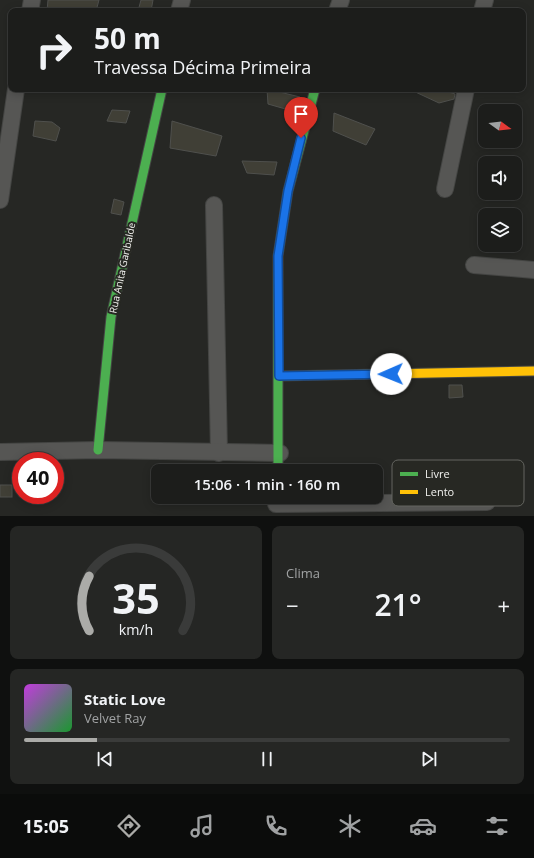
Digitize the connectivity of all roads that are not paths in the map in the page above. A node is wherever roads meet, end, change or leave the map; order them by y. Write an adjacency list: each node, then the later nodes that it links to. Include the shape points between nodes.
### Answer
1 (16, 92): 6 (street)
2 (161, 92): 12 (street, Rua Anita Garibalde, via 112,317)
3 (314, 92): 11 (street, via 288,191 278,256)
4 (465, 92): 5 (street)
5 (445, 188)
6 (0, 200)
7 (214, 205): 14 (street)
8 (474, 265): 9 (street)
9 (534, 270)
10 (534, 371): 11 (street)
11 (279, 376): 15 (street)
12 (98, 450): 13 (street); 14 (street)
13 (0, 452)
14 (219, 453): 15 (street)
15 (280, 453): 16 (street)
16 (279, 464)
17 (392, 504): 18 (street)
18 (276, 506)

